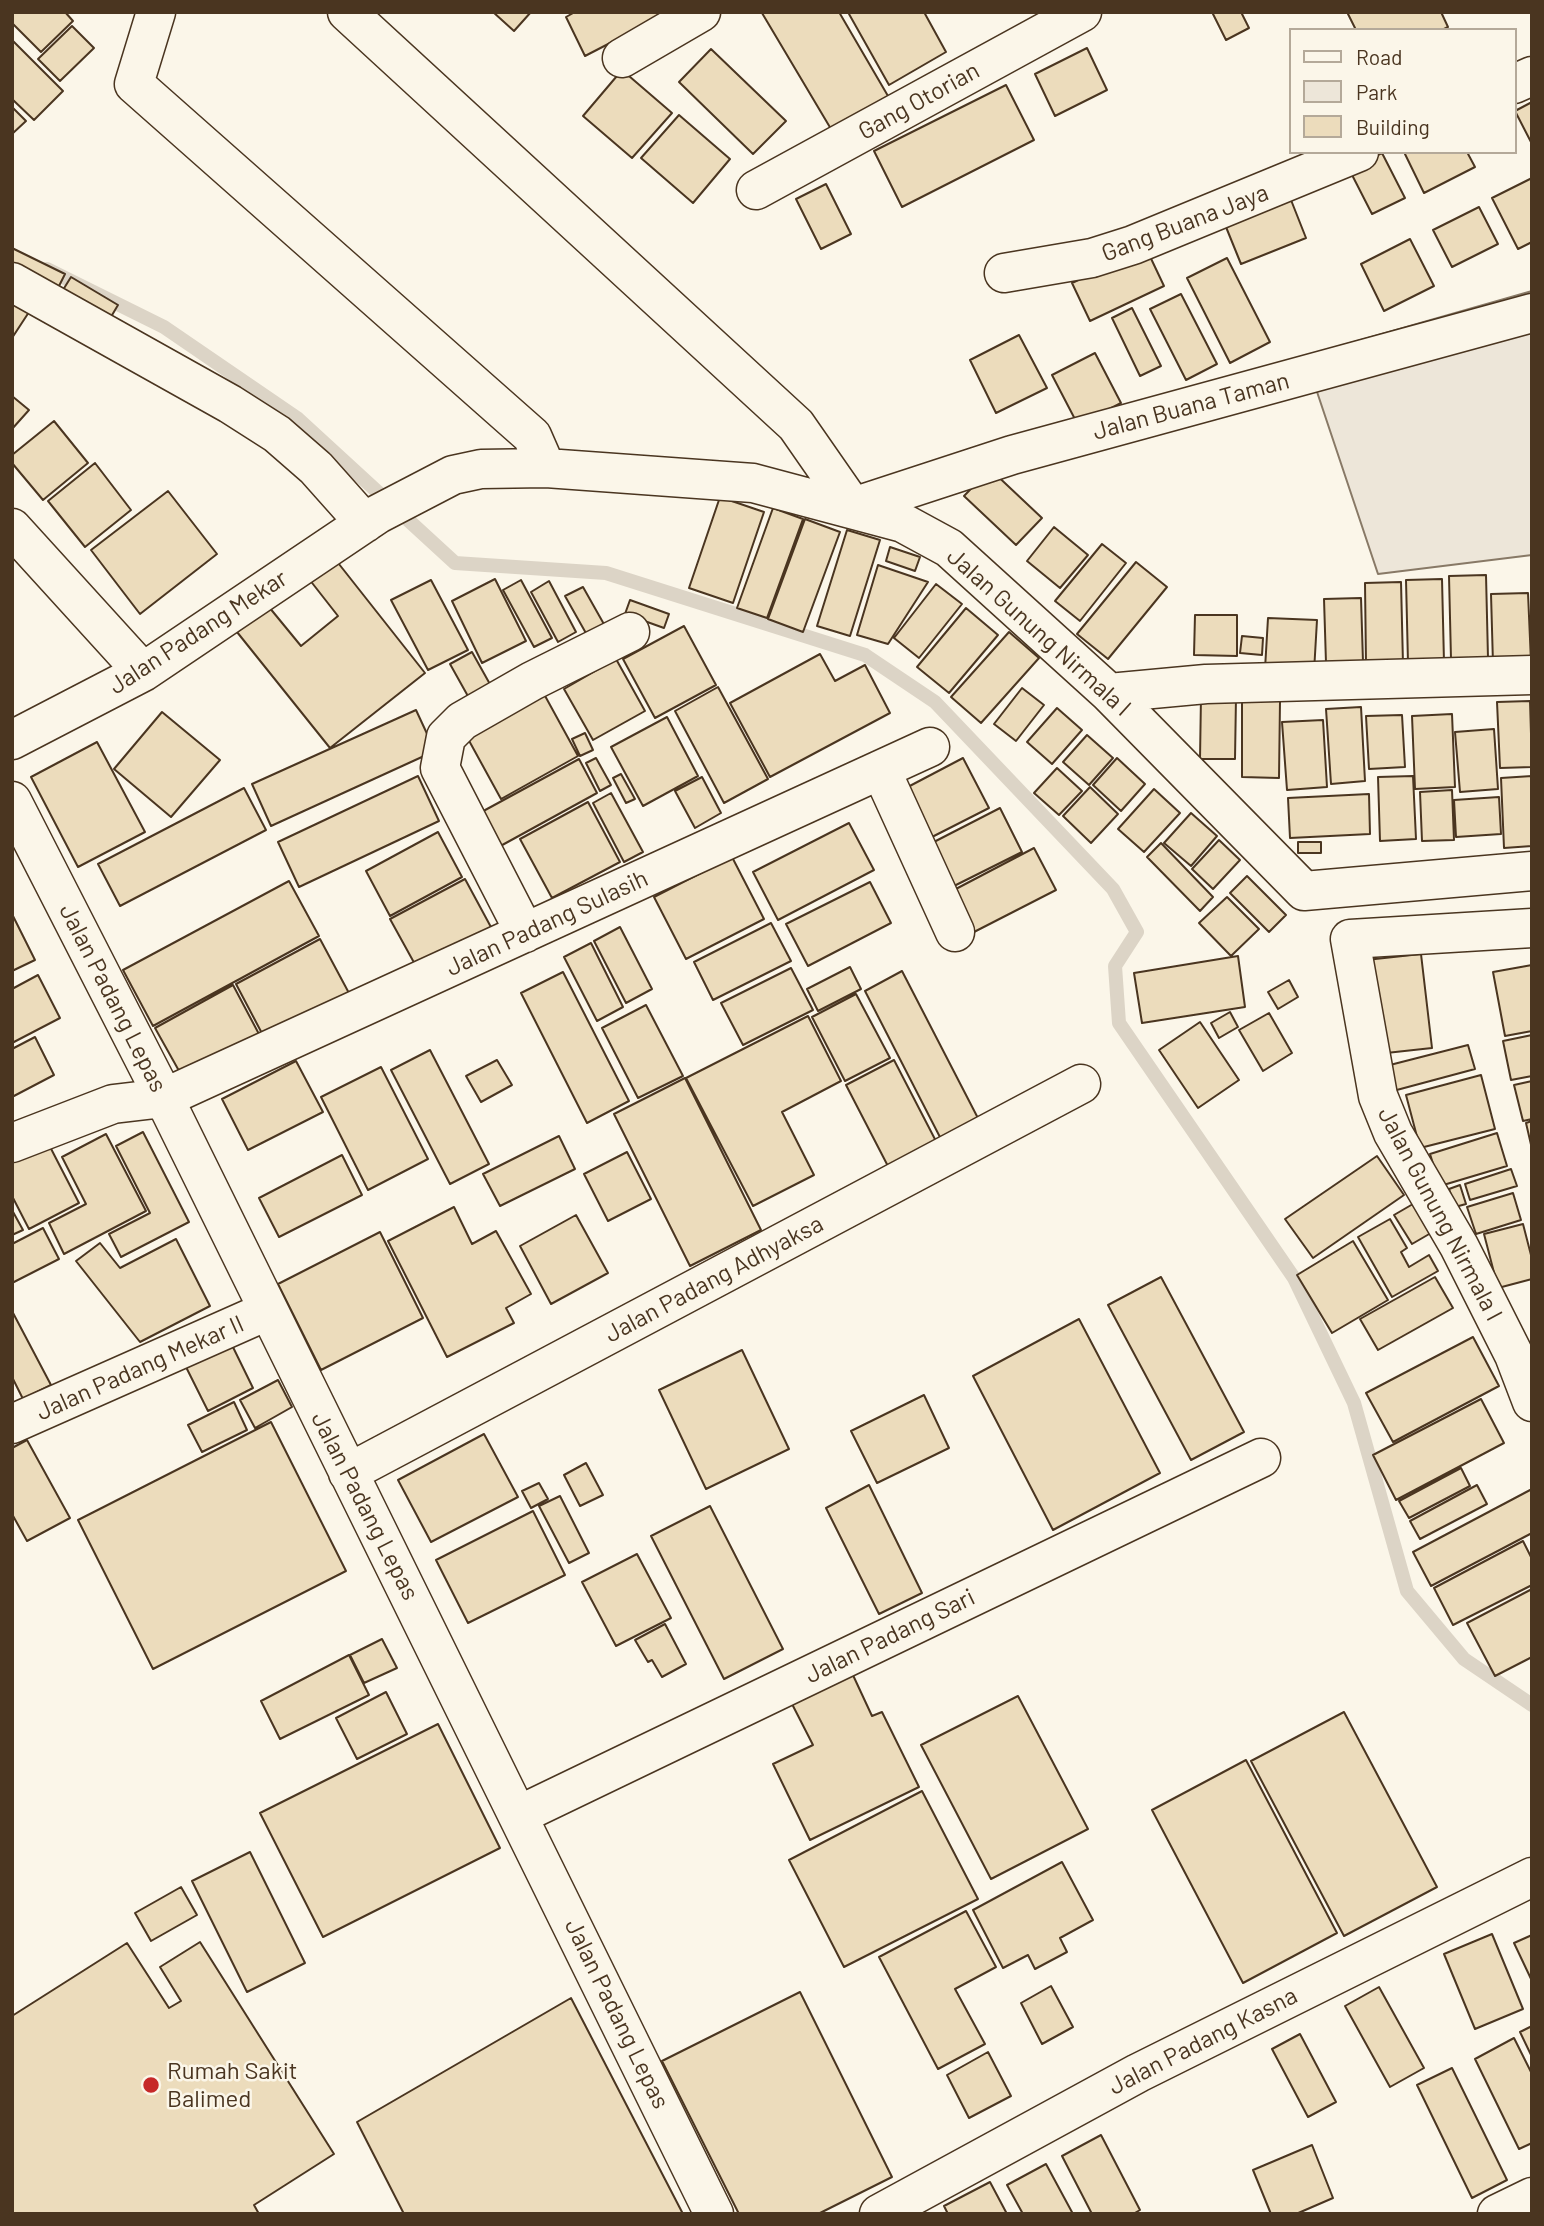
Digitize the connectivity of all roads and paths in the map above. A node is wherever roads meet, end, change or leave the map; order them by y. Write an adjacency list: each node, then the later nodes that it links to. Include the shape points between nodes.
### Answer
1 (156, 12): 13 (street, via 134,84 532,436)
2 (347, 12): 15 (street, via 796,425)
3 (701, 12): 5 (street)
4 (1082, 12): 9 (street, Gang Otorian)
5 (622, 58)
6 (1532, 76): 7 (street)
7 (1516, 83)
8 (1354, 154): 10 (street, Gang Buana Jaya, via 1133,245 1091,258)
9 (756, 190)
10 (1004, 273)
11 (12, 282): 16 (street, via 230,404 277,435)
12 (1532, 313): 15 (street, Jalan Buana Taman, via 1012,455)
13 (546, 468): 14 (street, Jalan Gunung Nirmala I, via 481,469 453,475); 15 (street, Jalan Gunung Nirmala I, via 753,482)
14 (424, 489): 16 (street, Jalan Padang Mekar)
15 (853, 507): 21 (street, Jalan Gunung Nirmala I, via 903,523 949,548)
16 (372, 519): 19 (street, Jalan Padang Mekar)
17 (12, 528): 19 (street)
18 (630, 632): 29 (street, via 532,681 462,721 446,737 440,768)
19 (143, 672): 22 (street, Jalan Padang Mekar)
20 (1532, 675): 21 (street, via 1206,684)
21 (1109, 693): 26 (street, Jalan Gunung Nirmala I, via 1304,891)
22 (12, 740)
23 (930, 747): 24 (street, Jalan Padang Sulasih)
24 (881, 770): 28 (street); 29 (street, Jalan Padang Sulasih)
25 (12, 801): 31 (street, Jalan Padang Lepas)
26 (1532, 871)
27 (1532, 928): 34 (street, Jalan Gunung Nirmala I, via 1350,939 1370,1060 1383,1108 1459,1245)
28 (955, 932)
29 (525, 933): 31 (street, Jalan Padang Sulasih)
30 (1081, 1084): 37 (street, Jalan Padang Adhyaksa)
31 (164, 1098): 32 (street, Jalan Padang Sulasih, via 113,1104); 33 (street, Jalan Padang Lepas)
32 (12, 1143)
33 (267, 1311): 35 (street, Jalan Padang Mekar II); 37 (street, Jalan Padang Lepas)
34 (1532, 1402)
35 (12, 1424)
36 (1261, 1458): 38 (street, Jalan Padang Sari)
37 (348, 1473): 38 (street, Jalan Padang Lepas)
38 (519, 1815): 41 (street, Jalan Padang Lepas)
39 (1532, 1877): 42 (street, Jalan Padang Kasna, via 1138,2073)
40 (1532, 2197): 43 (street)
41 (714, 2214)
42 (879, 2214)
43 (1497, 2214)

